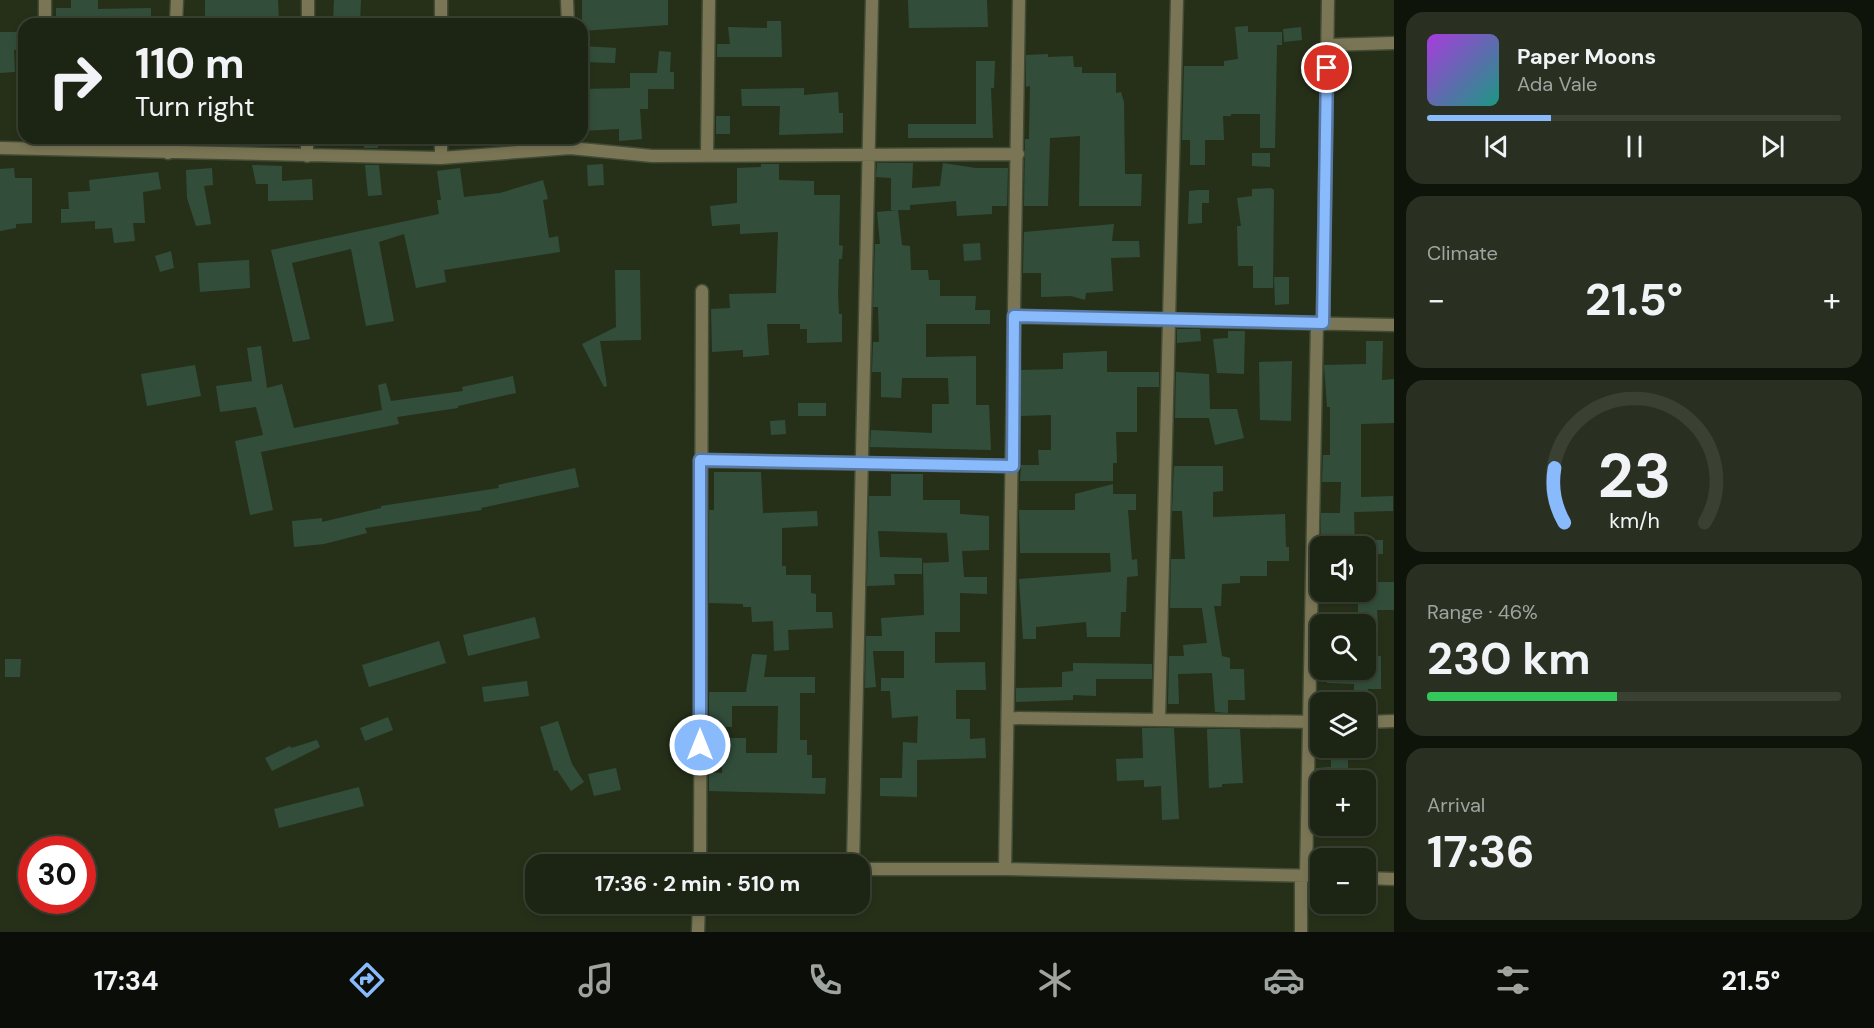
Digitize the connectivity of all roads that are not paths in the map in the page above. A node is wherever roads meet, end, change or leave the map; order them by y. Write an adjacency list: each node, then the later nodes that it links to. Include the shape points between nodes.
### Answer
1 (45, 0): 11 (street)
2 (177, 0): 12 (street)
3 (308, 0): 13 (street)
4 (441, 0): 14 (street)
5 (567, 0): 15 (street)
6 (709, 0): 29 (street)
7 (872, 0): 28 (street)
8 (1019, 0): 27 (street)
9 (1177, 0): 34 (street)
10 (1328, 0): 17 (street)
11 (45, 18)
12 (176, 18)
13 (308, 18)
14 (441, 18)
15 (568, 18)
16 (1394, 43): 17 (street)
17 (1328, 45): 35 (street)
18 (34, 144): 25 (street)
19 (56, 144): 26 (street)
20 (169, 144): 26 (street)
21 (308, 144): 30 (street)
22 (441, 144): 31 (street)
23 (561, 144): 31 (street)
24 (576, 144): 29 (street, via 652,156)
25 (0, 148)
26 (168, 153): 30 (street)
27 (1018, 153): 28 (street); 33 (street)
28 (867, 154): 29 (street); 38 (street)
29 (707, 155)
30 (307, 156): 31 (street)
31 (441, 158)
32 (702, 291): 37 (street)
33 (1014, 316): 34 (street); 39 (street)
34 (1168, 321): 35 (street); 42 (street)
35 (1320, 323): 36 (street); 40 (street)
36 (1394, 325)
37 (700, 460): 38 (street); 47 (street)
38 (861, 462): 39 (street); 48 (street)
39 (1013, 466): 41 (street)
40 (1315, 692)
41 (1008, 718): 42 (street); 50 (street)
42 (1159, 720): 44 (street)
43 (1394, 721): 45 (street)
44 (1310, 722)
45 (1376, 722)
46 (1312, 758): 51 (street)
47 (700, 854)
48 (853, 854)
49 (870, 869): 50 (street)
50 (1005, 869): 51 (street)
51 (1303, 876): 52 (street); 57 (street)
52 (1310, 876)
53 (1376, 878): 54 (street)
54 (1394, 879)
55 (699, 914): 56 (street)
56 (698, 932)
57 (1301, 932)

